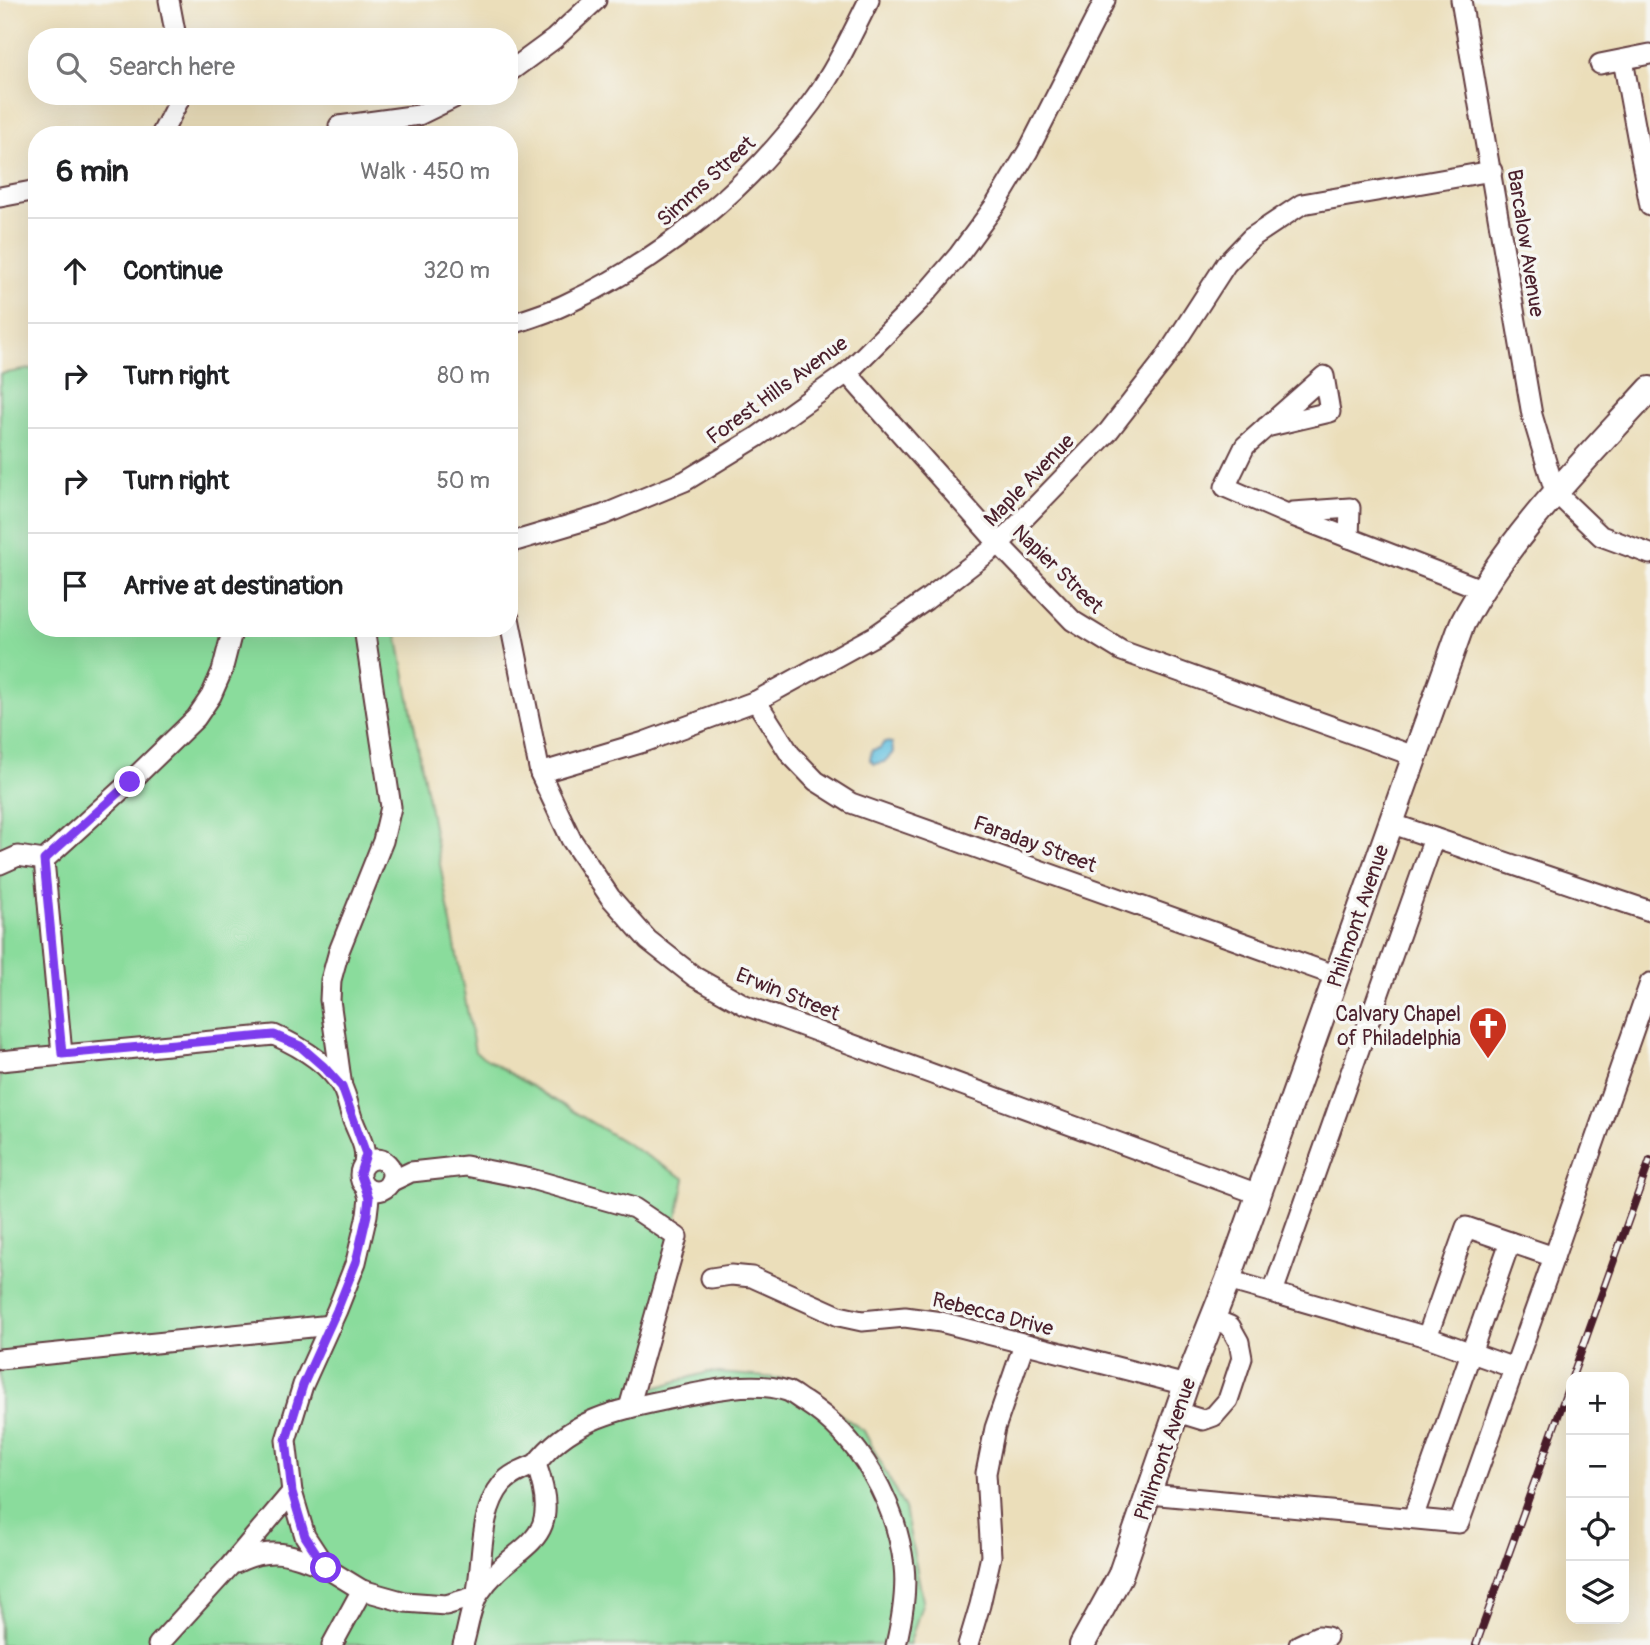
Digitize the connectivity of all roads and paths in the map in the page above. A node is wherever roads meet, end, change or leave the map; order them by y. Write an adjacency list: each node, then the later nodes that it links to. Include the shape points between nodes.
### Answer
1 (169, 0): 6 (street)
2 (596, 0): 10 (street)
3 (869, 0): 20 (street, Simms Street, via 813,100 776,148 697,224 647,260 564,306)
4 (1105, 0): 21 (street, Forest Hills Avenue, via 996,204 920,300)
5 (1461, 0): 16 (street, Barcalow Avenue)
6 (174, 28)
7 (1650, 54): 8 (street)
8 (1623, 60): 9 (street); 19 (street)
9 (1600, 64)
10 (518, 65)
11 (176, 105): 14 (street)
12 (447, 105): 13 (street)
13 (421, 125): 15 (street)
14 (166, 126)
15 (339, 126)
16 (1492, 171): 24 (street, Barcalow Avenue, via 1532,415); 28 (street, Maple Avenue, via 1302,204 1251,237 1226,264 1164,360 1108,432)
17 (28, 192): 18 (street)
18 (0, 197)
19 (1650, 206)
20 (518, 322)
21 (847, 373): 27 (street, Forest Hills Avenue, via 685,481 603,515); 28 (street, Napier Street)
22 (1650, 388): 24 (main road, Philmont Avenue)
23 (1266, 427): 25 (street, via 1245,446 1225,487)
24 (1555, 492): 29 (street, via 1601,536); 30 (main road, Philmont Avenue)
25 (1285, 513): 26 (street); 26 (street, via 1350,508)
26 (1349, 538): 30 (street)
27 (518, 540)
28 (999, 544): 34 (street, Maple Avenue, via 876,635); 35 (street, Napier Street, via 1073,621 1122,651)
29 (1650, 554)
30 (1481, 589): 35 (main road, Philmont Avenue, via 1462,624)
31 (231, 637): 39 (street, via 222,671 196,718)
32 (365, 637): 46 (street, via 391,807 383,841 331,980)
33 (513, 637): 36 (street, Erwin Street)
34 (756, 701): 36 (street, Maple Avenue); 42 (street, Faraday Street, via 790,754 816,781 851,803)
35 (1414, 757): 37 (main road, Philmont Avenue)
36 (540, 773): 48 (street, Erwin Street, via 571,839 610,897 648,940 695,977 745,1005)
37 (1390, 823): 38 (street); 42 (main road, Philmont Avenue)
38 (1434, 838): 41 (street); 53 (street)
39 (44, 860): 40 (street, via 18,856); 44 (street)
40 (0, 864)
41 (1650, 911)
42 (1337, 976): 48 (main road, Philmont Avenue)
43 (1650, 984): 50 (street)
44 (62, 1054): 45 (street); 46 (street, via 274,1035 300,1046)
45 (0, 1061)
46 (342, 1087): 47 (street)
47 (376, 1170): 55 (street, via 373,1201 356,1262); 62 (street, via 411,1172 466,1166 531,1179 634,1208 677,1237)
48 (1258, 1194): 52 (main road, Philmont Avenue)
49 (1510, 1242): 50 (street); 56 (street, via 1466,1227); 58 (street)
50 (1554, 1257): 60 (street)
51 (711, 1278): 57 (street, Rebecca Drive, via 752,1277 862,1321 905,1317 941,1322)
52 (1228, 1280): 53 (street); 54 (main road, Philmont Avenue)
53 (1273, 1292): 56 (street)
54 (1213, 1320): 61 (main road, Philmont Avenue); 63 (street, via 1230,1326 1242,1358 1228,1400 1214,1416 1203,1420)
55 (331, 1325): 59 (street); 65 (street, via 303,1385 286,1440)
56 (1427, 1337): 58 (street)
57 (1024, 1344): 61 (street, Rebecca Drive); 77 (street, via 995,1428 986,1472 991,1556)
58 (1472, 1353): 60 (street); 67 (street)
59 (0, 1359)
60 (1514, 1368): 67 (street, via 1459,1523)
61 (1186, 1385): 63 (main road, Philmont Avenue)
62 (629, 1408): 64 (street, via 568,1432); 76 (street, via 753,1386 788,1391 820,1412 849,1439 893,1516 904,1567 904,1611)
63 (1177, 1412): 66 (main road, Philmont Avenue)
64 (536, 1464): 71 (street, via 503,1483 488,1508); 71 (street, via 546,1506 540,1529 529,1546 492,1576)
65 (292, 1492): 68 (street); 69 (street, via 305,1536)
66 (1149, 1494): 67 (street); 78 (main road, Philmont Avenue, via 1120,1576)
67 (1413, 1518)
68 (229, 1567): 69 (street, via 254,1554 278,1552); 73 (street)
69 (326, 1568): 70 (street)
70 (362, 1590): 71 (street, via 405,1602 446,1605); 74 (street)
71 (477, 1596): 75 (street)
72 (1327, 1637): 79 (street)
73 (158, 1645)
74 (332, 1645)
75 (463, 1645)
76 (896, 1645)
77 (968, 1645)
78 (1082, 1645)
79 (1299, 1645)

